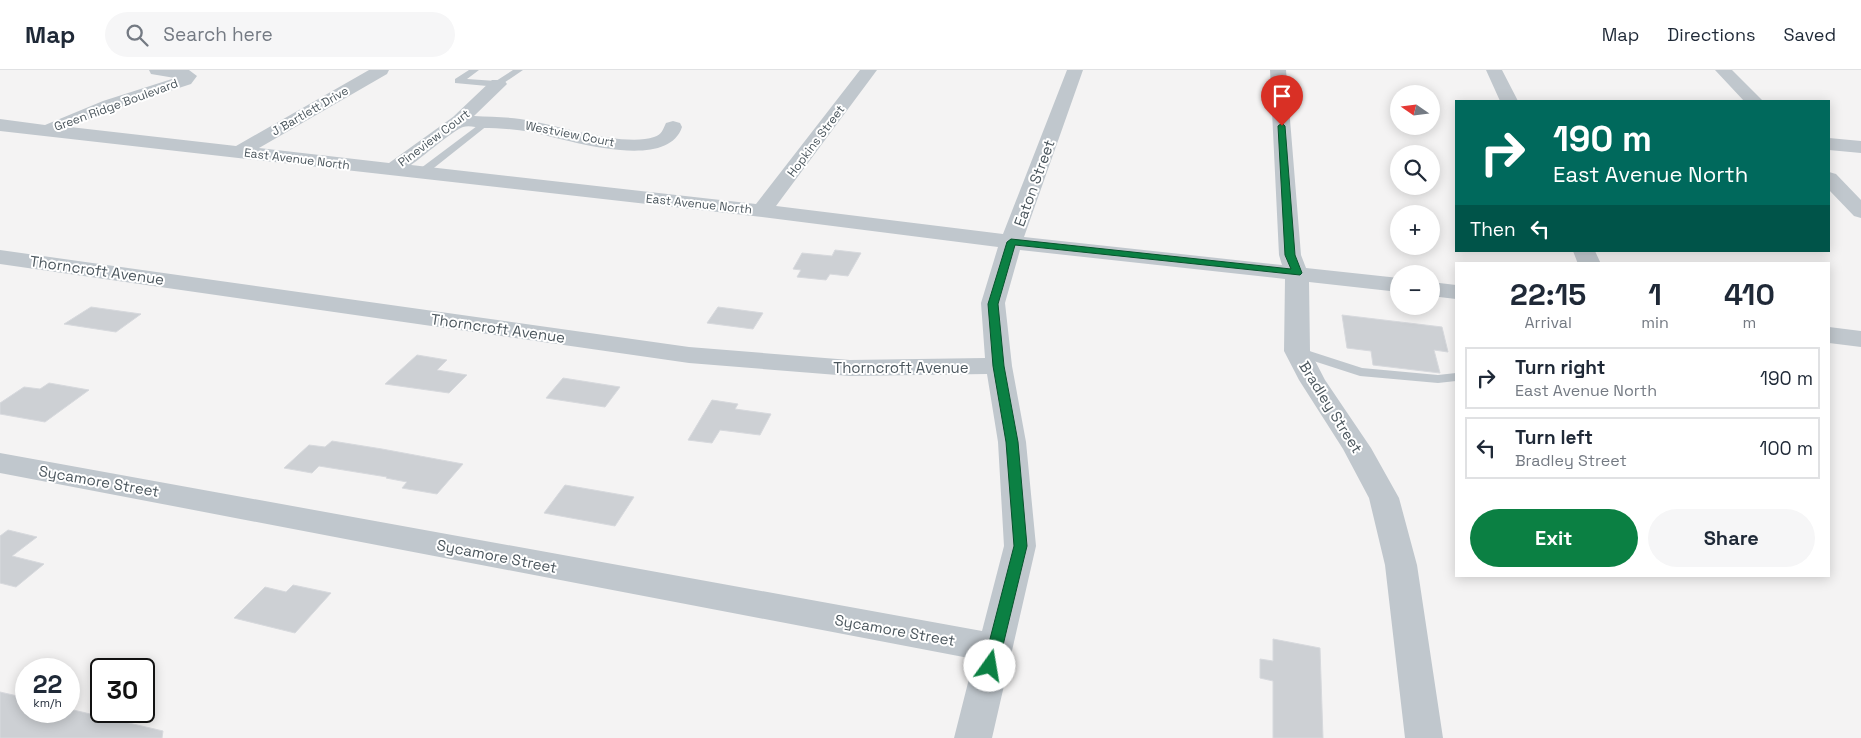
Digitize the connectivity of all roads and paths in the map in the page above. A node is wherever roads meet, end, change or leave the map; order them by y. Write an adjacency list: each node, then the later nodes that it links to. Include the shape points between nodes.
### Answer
1 (157, 70): 17 (street, Green Ridge Boulevard, via 189,76)
2 (381, 70): 20 (street, J Bartlett Drive)
3 (475, 70): 10 (lane, via 458,81)
4 (519, 70): 10 (lane)
5 (869, 70): 24 (street, Hopkins Street)
6 (1074, 70): 26 (street, Eaton Street)
7 (1278, 70): 28 (street, Bradley Street, via 1290,255)
8 (1494, 70): 11 (street)
9 (1723, 70): 12 (street)
10 (498, 84): 13 (street, Pineview Court)
11 (1509, 100)
12 (1753, 100)
13 (460, 121): 14 (street, Westview Court); 21 (street, Pineview Court)
14 (486, 123): 16 (street, Westview Court, via 514,123 607,142 644,145 668,138); 22 (lane)
15 (0, 125): 17 (street, East Avenue North)
16 (674, 127)
17 (46, 130): 20 (street, East Avenue North)
18 (1830, 144): 19 (street)
19 (1861, 147)
20 (239, 152): 21 (street, East Avenue North)
21 (392, 170): 22 (street, East Avenue North)
22 (421, 174): 24 (street, East Avenue North)
23 (1830, 179): 25 (street)
24 (762, 211): 26 (street, East Avenue North)
25 (1861, 212)
26 (1011, 242): 28 (street, East Avenue North); 35 (street, Eaton Street, via 993,304)
27 (0, 257): 35 (street, Thorncroft Avenue, via 689,355 850,368)
28 (1297, 273): 29 (street, East Avenue North); 34 (street, Bradley Street)
29 (1390, 284)
30 (1440, 290): 31 (street)
31 (1455, 292)
32 (1830, 336): 33 (street)
33 (1861, 339)
34 (1297, 351): 36 (lane, via 1360,372 1438,379); 40 (street, Bradley Street, via 1384,498 1401,565)
35 (999, 366): 38 (street, Eaton Street, via 1012,442 1020,546)
36 (1455, 377)
37 (0, 463): 38 (street, Sycamore Street)
38 (994, 648): 39 (street, Eaton Street)
39 (973, 738)
40 (1424, 738)

